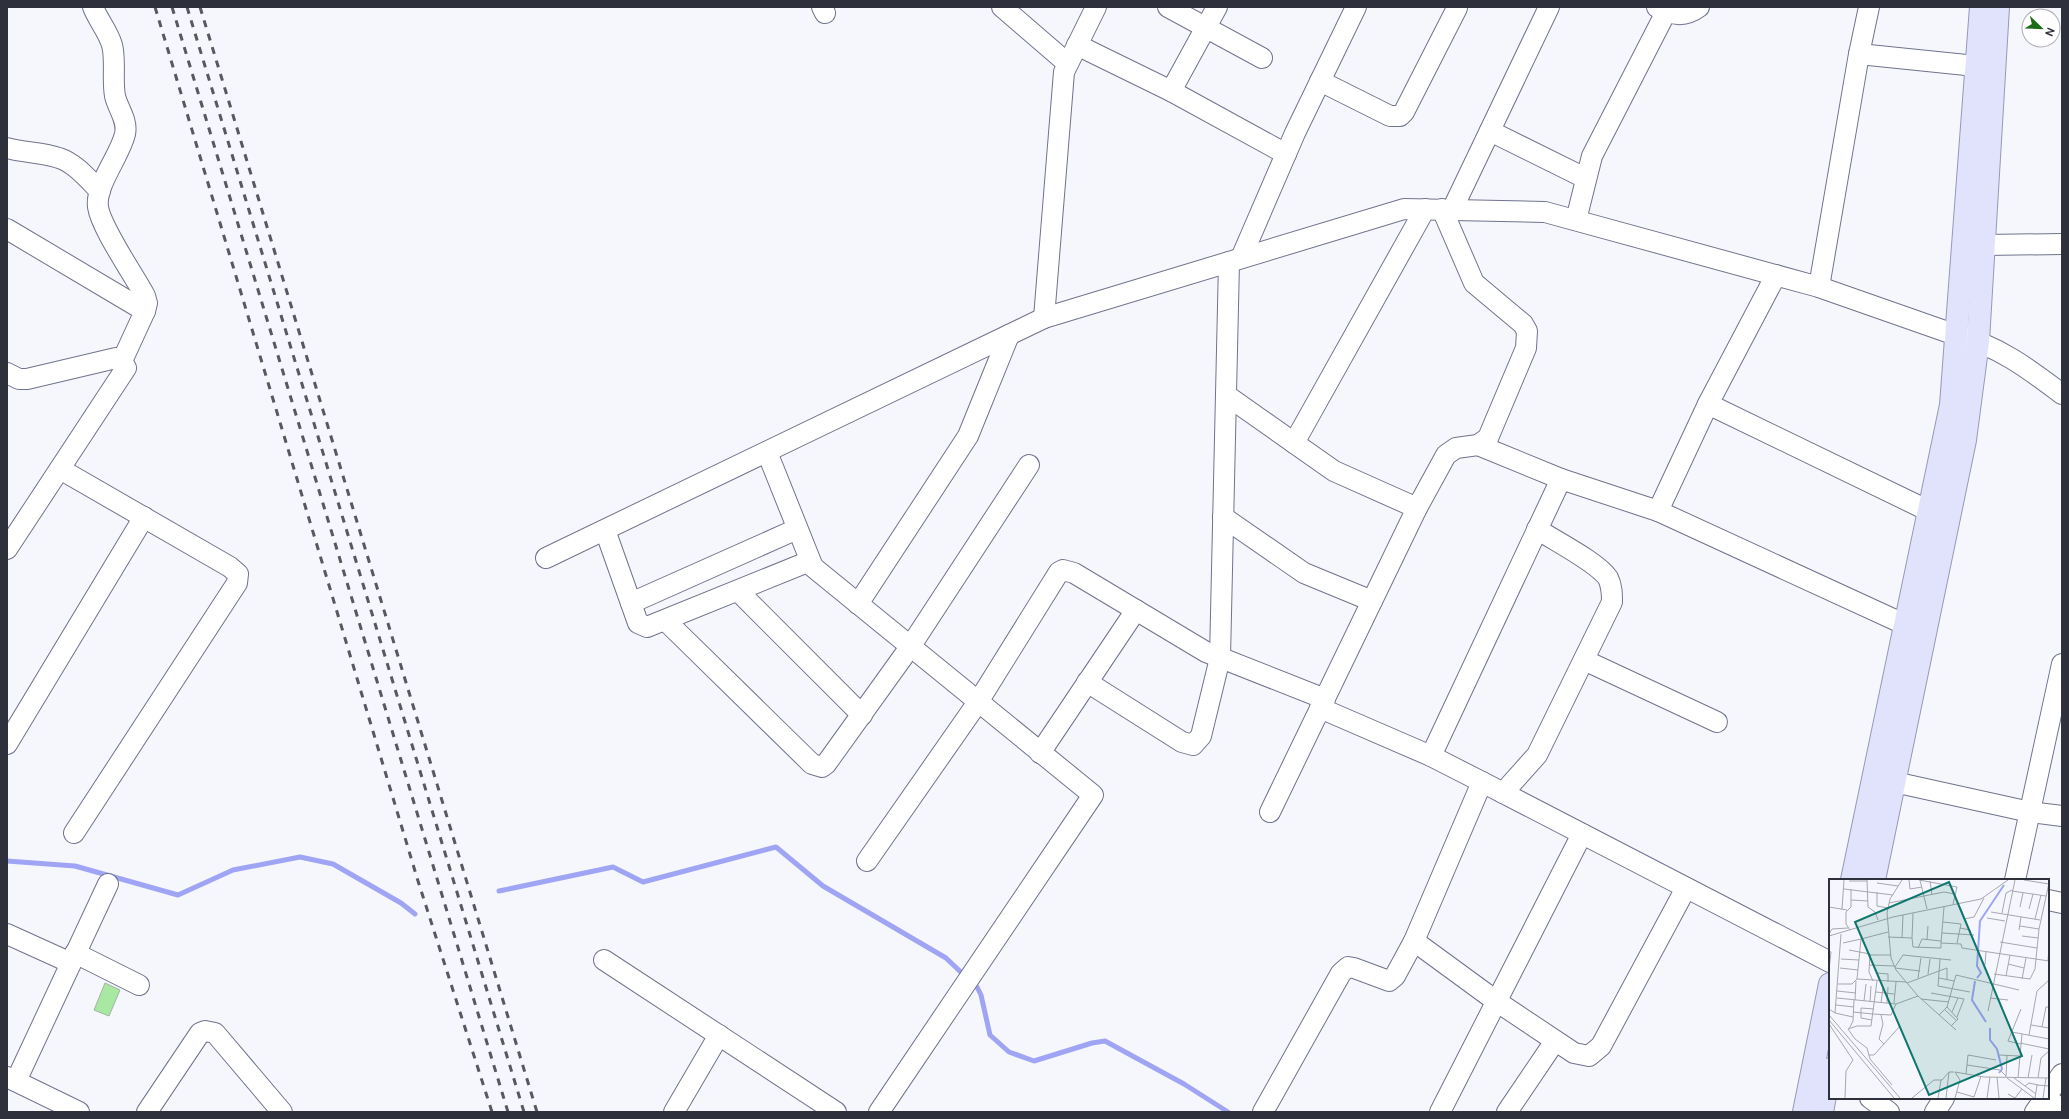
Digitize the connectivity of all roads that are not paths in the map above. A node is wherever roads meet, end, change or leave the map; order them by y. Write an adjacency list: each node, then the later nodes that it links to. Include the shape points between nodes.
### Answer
1 (92, 7): 26 (street, via 113,46 113,82 126,124 119,151)
2 (1002, 7): 18 (street)
3 (1096, 7): 15 (street)
4 (1168, 7): 14 (street)
5 (1217, 7): 14 (street)
6 (1356, 7): 20 (street)
7 (1549, 7): 22 (street)
8 (1699, 7): 13 (street, via 1677,16)
9 (1869, 7): 16 (street)
10 (1981, 7): 19 (main road)
11 (1998, 7): 31 (main road)
12 (1457, 8): 20 (street, via 1400,116 1390,116)
13 (1662, 9): 25 (street, via 1592,156)
14 (1206, 28): 17 (street); 21 (street)
15 (1077, 45): 18 (street); 21 (street)
16 (1859, 54): 19 (street); 34 (street)
17 (1262, 58)
18 (1067, 63): 36 (street, via 1062,84)
19 (1976, 66): 38 (main road)
20 (1320, 81): 24 (street)
21 (1171, 90): 24 (street)
22 (1490, 131): 25 (street); 27 (street)
23 (7, 148): 26 (street, via 59,158 72,165)
24 (1286, 154): 32 (street)
25 (1585, 178): 28 (street)
26 (100, 191): 35 (street, via 98,207 106,228 145,296)
27 (1440, 209): 28 (street, via 1545,212); 32 (street, via 1404,209); 45 (street); 46 (street, via 1474,282 1523,324 1527,331 1526,348 1488,438)
28 (1576, 220): 33 (street)
29 (7, 229): 35 (street)
30 (2062, 244): 31 (street)
31 (1984, 245): 39 (main road)
32 (1235, 260): 36 (street); 43 (street)
33 (1776, 275): 34 (street); 44 (street)
34 (1820, 287): 38 (street)
35 (145, 311): 40 (street)
36 (1044, 318): 37 (street)
37 (1008, 335): 47 (street); 65 (street, via 968,436)
38 (1956, 335): 39 (street); 53 (main road, via 1951,405)
39 (1978, 341): 42 (street, via 2019,362); 82 (main road, via 1965,440)
40 (122, 360): 41 (street, via 116,358 28,379 19,379); 49 (street, via 126,368 122,376)
41 (7, 373)
42 (2062, 394)
43 (1226, 395): 45 (street); 55 (street)
44 (1708, 404): 52 (street); 53 (street)
45 (1294, 443): 51 (street, via 1334,471)
46 (1478, 445): 50 (street); 51 (street, via 1450,450)
47 (767, 452): 56 (street); 57 (street)
48 (1029, 465): 69 (street)
49 (60, 469): 54 (street); 59 (street)
50 (1561, 479): 52 (street); 58 (street)
51 (1417, 508): 63 (street)
52 (1658, 511): 68 (street)
53 (1929, 512): 68 (main road)
54 (144, 517): 78 (street); 87 (street, via 230,567 238,574 237,583)
55 (1223, 517): 63 (street, via 1304,573); 70 (street)
56 (797, 529): 61 (street); 64 (street)
57 (605, 530): 60 (street); 64 (street)
58 (1537, 530): 71 (street, via 1599,569 1608,579 1612,590 1612,602); 80 (street)
59 (7, 549)
60 (546, 558)
61 (810, 561): 62 (street); 65 (street, via 813,568)
62 (738, 591): 67 (street); 76 (street)
63 (1372, 601): 75 (street)
64 (631, 603): 67 (street, via 638,623 642,626 647,628)
65 (858, 604): 69 (street)
66 (1136, 610): 70 (street); 73 (street); 74 (street, via 1074,573 1063,570 1059,572)
67 (666, 621): 76 (street, via 812,764 822,767 826,764)
68 (1906, 625): 90 (main road)
69 (910, 647): 74 (street); 76 (street)
70 (1220, 658): 73 (street, via 1201,736 1193,745 1182,742); 75 (street)
71 (1584, 660): 77 (street); 83 (street, via 1538,755)
72 (2062, 664): 85 (street)
73 (1087, 682): 79 (street)
74 (978, 702): 79 (street); 89 (street)
75 (1323, 703): 80 (street); 84 (street)
76 (862, 715)
77 (1717, 722)
78 (7, 744)
79 (1040, 753): 123 (street, via 1093,795)
80 (1431, 756): 81 (street)
81 (1482, 782): 83 (street); 98 (street)
82 (1894, 782): 85 (street); 91 (main road)
83 (1503, 793): 88 (street)
84 (1270, 812)
85 (2030, 812): 86 (street); 92 (street)
86 (2062, 816)
87 (74, 833)
88 (1582, 834): 94 (street); 104 (street)
89 (867, 861)
90 (1852, 879)
91 (1874, 879)
92 (2015, 879)
93 (108, 884): 99 (street)
94 (1686, 888): 101 (street); 106 (street, via 1596,1052 1589,1056 1574,1054)
95 (2049, 900): 96 (street)
96 (2062, 903)
97 (7, 934): 99 (street)
98 (1414, 941): 104 (street); 115 (street, via 1395,976 1389,981 1354,968 1348,968 1341,973)
99 (73, 958): 102 (street); 109 (street)
100 (604, 960): 105 (street)
101 (1829, 961)
102 (139, 985)
103 (1829, 989): 125 (main road)
104 (1496, 1001): 106 (street); 116 (street)
105 (719, 1036): 121 (street); 122 (street)
106 (1555, 1041): 124 (street)
107 (1829, 1074): 126 (main road)
108 (2062, 1074): 110 (street)
109 (12, 1079): 118 (street)
110 (2049, 1093)
111 (1871, 1099): 127 (street)
112 (1943, 1099): 128 (street)
113 (2045, 1099): 129 (street)
114 (2047, 1099): 117 (street)
115 (1265, 1109)
116 (1444, 1110)
117 (2062, 1110)
118 (79, 1112)
119 (147, 1112): 120 (street, via 200,1033 211,1031)
120 (282, 1112)
121 (674, 1112)
122 (836, 1112)
123 (878, 1112)
124 (1507, 1112)
125 (1804, 1112)
126 (1822, 1112)
127 (1889, 1112)
128 (1935, 1112)
129 (2035, 1112)

